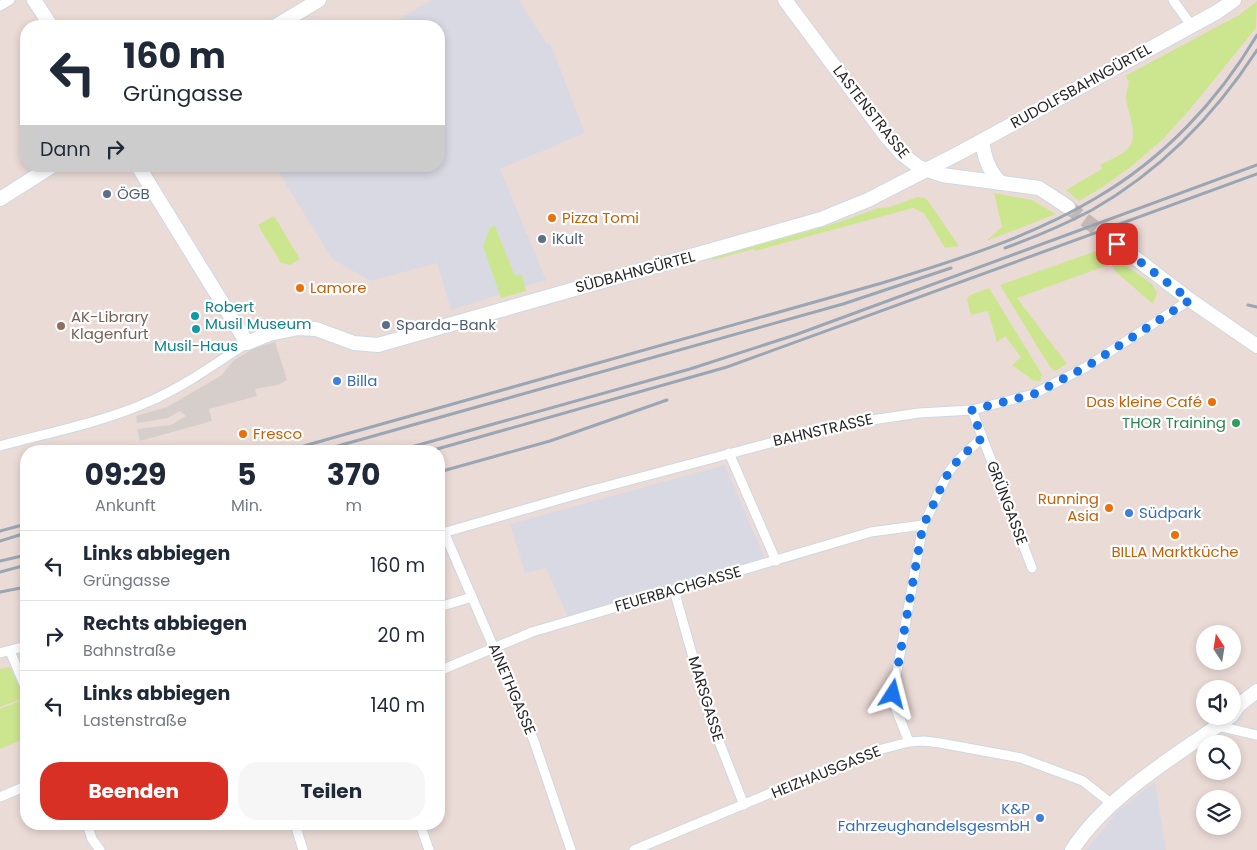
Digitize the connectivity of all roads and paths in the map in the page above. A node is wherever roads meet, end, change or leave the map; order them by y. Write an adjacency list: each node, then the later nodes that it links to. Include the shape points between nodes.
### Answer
1 (10, 0): 7 (street)
2 (34, 0): 8 (street)
3 (319, 0): 9 (street)
4 (785, 0): 12 (street, LASTENSTRASSE, via 903,156)
5 (1173, 0): 10 (street)
6 (1234, 0): 10 (street, RUDOLFSBAHNGÜRTEL)
7 (0, 6)
8 (47, 20)
9 (286, 20)
10 (1191, 25): 11 (street, RUDOLFSBAHNGÜRTEL)
11 (982, 141): 12 (street, RUDOLFSBAHNGÜRTEL); 15 (street, via 988,167)
12 (927, 170): 15 (street, LASTENSTRASSE); 20 (street, SÜDBAHNGÜRTEL, via 845,210 814,221 378,346 354,343 316,329 299,328 269,334)
13 (43, 172): 16 (street)
14 (142, 172): 20 (street)
15 (1001, 183): 17 (street, LASTENSTRASSE, via 1038,188)
16 (0, 199)
17 (1068, 207)
18 (1117, 244): 19 (street)
19 (1190, 300): 21 (street); 22 (street, BAHNSTRASSE, via 1086,367 1034,394)
20 (247, 343): 24 (street, via 147,403)
21 (1257, 346)
22 (972, 410): 23 (street, GRÜNGASSE); 25 (street, BAHNSTRASSE, via 873,418)
23 (982, 438): 26 (street, via 957,461); 30 (street, GRÜNGASSE)
24 (0, 446)
25 (728, 453): 27 (street, BAHNSTRASSE); 29 (street)
26 (923, 525): 29 (street, FEUERBACHGASSE, via 871,532); 46 (street, via 893,694)
27 (445, 532)
28 (445, 541): 32 (street, AINETHGASSE)
29 (776, 561): 31 (street, FEUERBACHGASSE)
30 (1032, 568)
31 (674, 590): 35 (street, FEUERBACHGASSE, via 532,632); 50 (street, MARSGASSE, via 711,721)
32 (472, 597): 33 (street); 35 (street, AINETHGASSE)
33 (445, 605)
34 (20, 648): 36 (street)
35 (495, 649): 38 (street, FEUERBACHGASSE); 59 (street, AINETHGASSE, via 534,742)
36 (10, 651): 37 (street); 39 (street)
37 (0, 654)
38 (445, 669)
39 (20, 675)
40 (1257, 691): 42 (street)
41 (1257, 701): 43 (street)
42 (1241, 703)
43 (1241, 710)
44 (1218, 726): 45 (street); 49 (street)
45 (1257, 735)
46 (909, 742): 49 (street, HEIZHAUSGASSE, via 940,743 1021,758 1083,781); 50 (street, HEIZHAUSGASSE, via 867,753)
47 (20, 789): 48 (street)
48 (0, 797)
49 (1112, 804): 61 (street)
50 (744, 805): 60 (street, HEIZHAUSGASSE)
51 (89, 830): 54 (street)
52 (297, 830): 57 (street)
53 (422, 830): 58 (street)
54 (92, 839): 55 (street); 56 (street)
55 (93, 850)
56 (100, 850)
57 (303, 850)
58 (429, 850)
59 (571, 850)
60 (634, 850)
61 (1072, 850)

